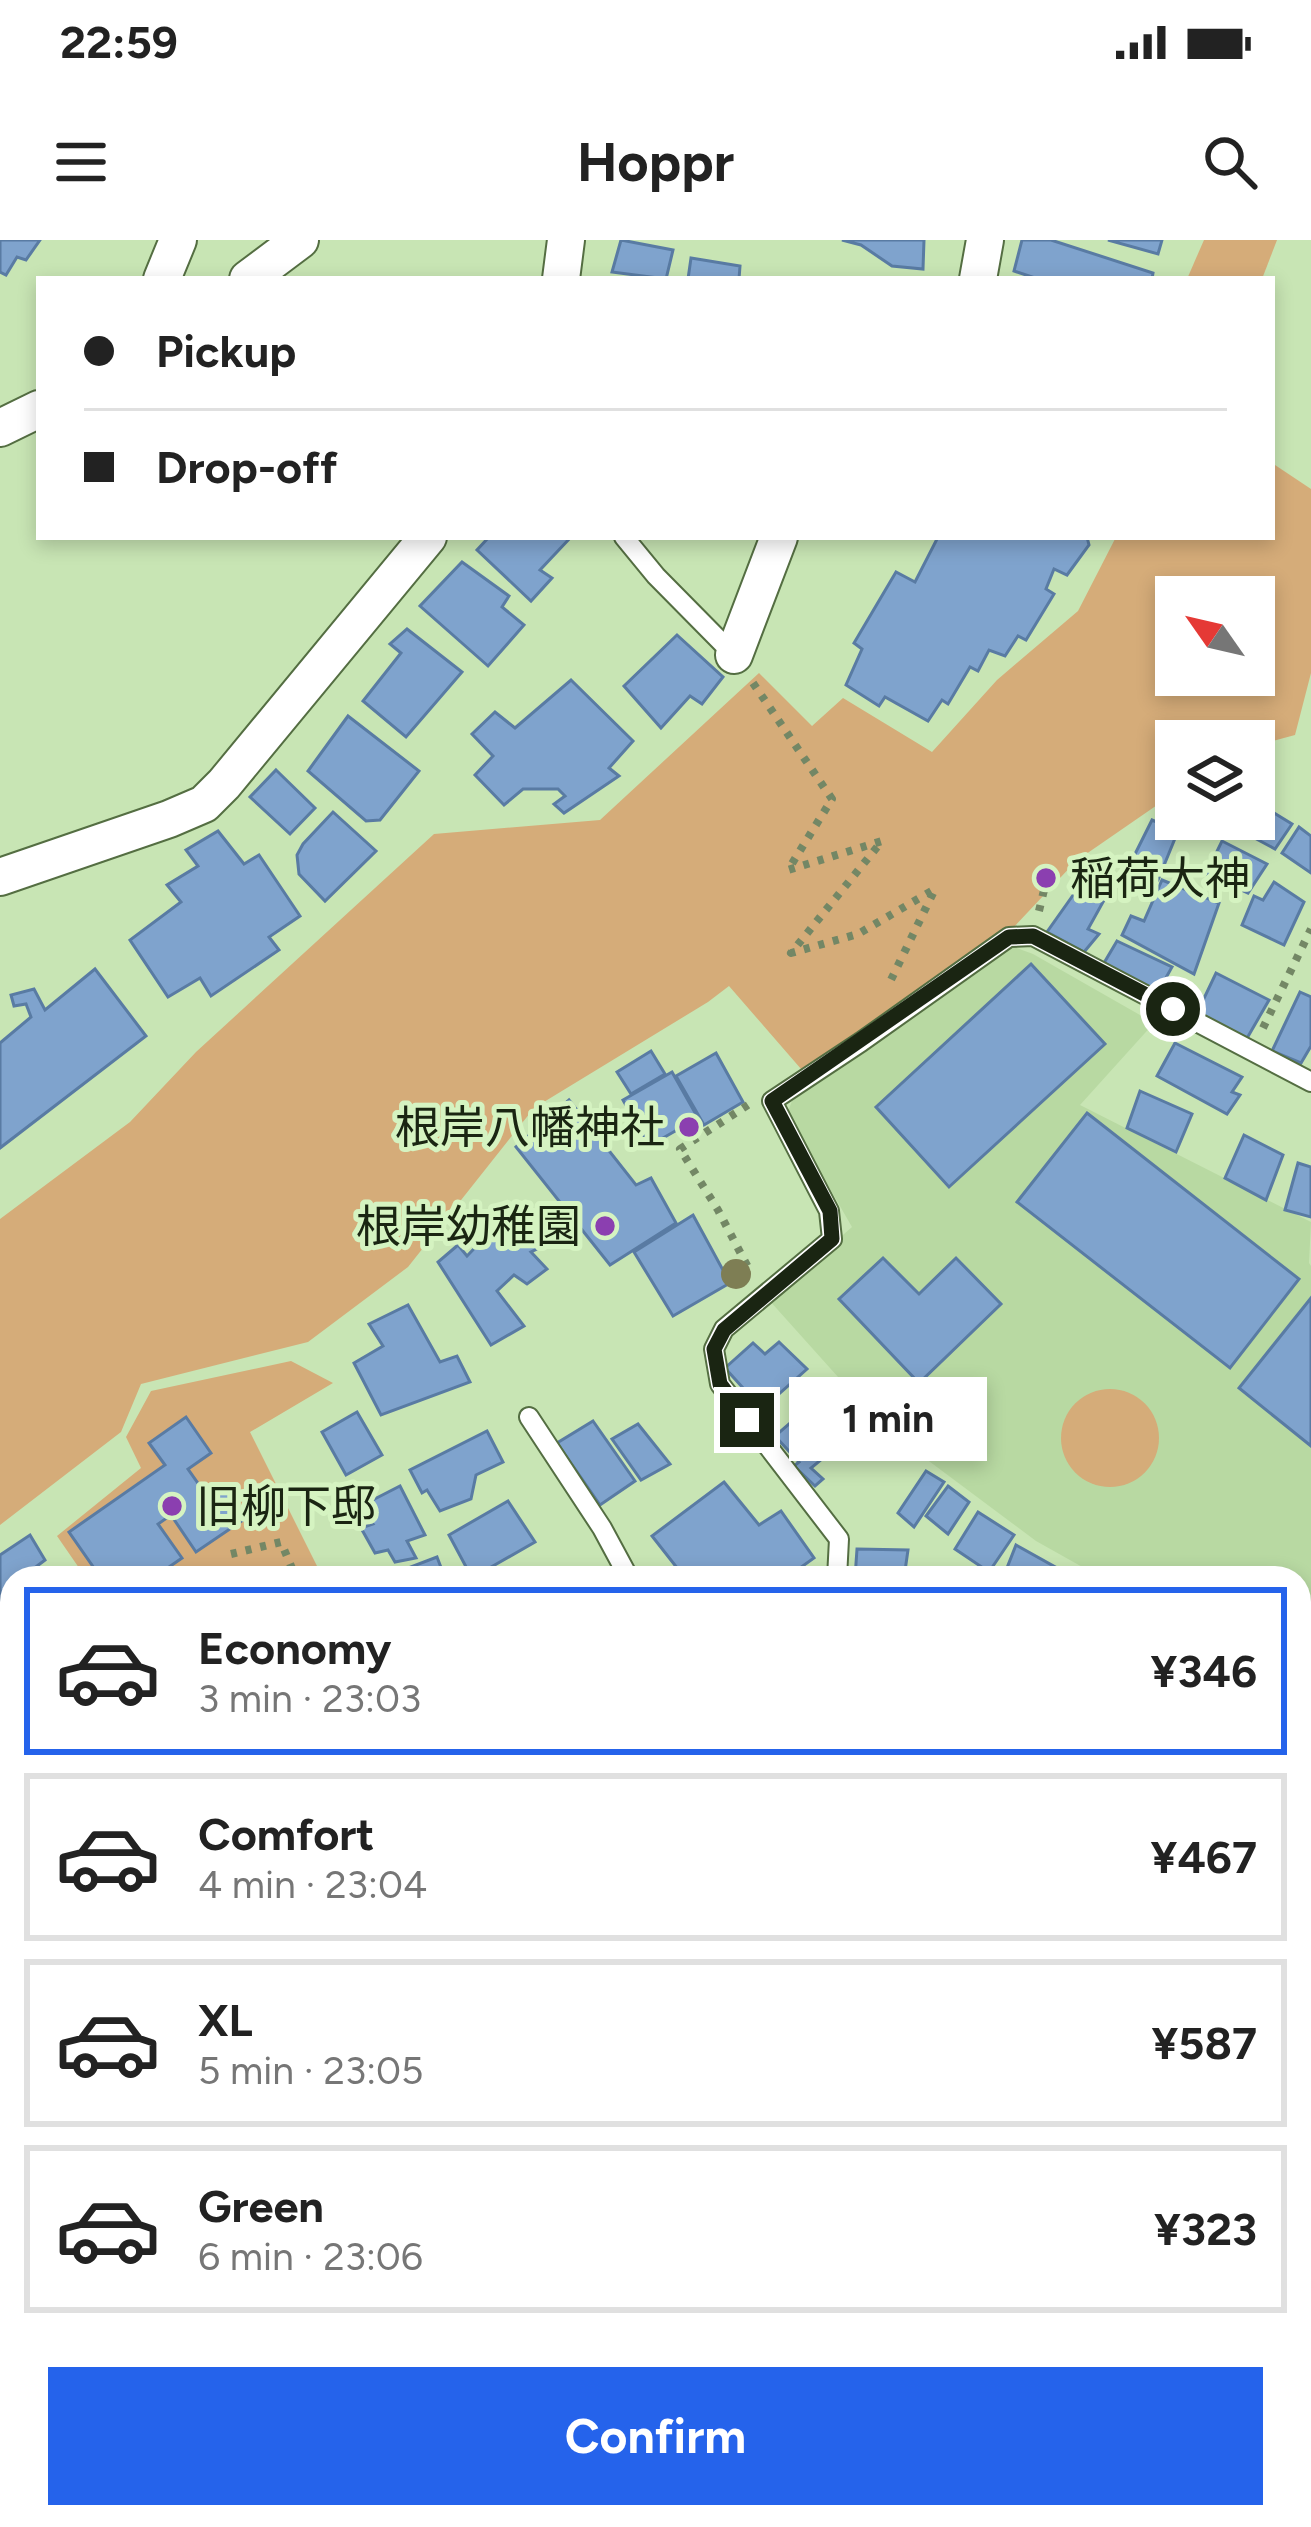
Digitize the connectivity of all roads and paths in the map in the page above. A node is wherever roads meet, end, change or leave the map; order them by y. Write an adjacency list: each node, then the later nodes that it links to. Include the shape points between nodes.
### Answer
1 (178, 240): 5 (street)
2 (300, 240): 6 (street)
3 (566, 240): 7 (street)
4 (985, 240): 8 (street)
5 (163, 276)
6 (252, 276)
7 (561, 276)
8 (979, 276)
9 (36, 410): 10 (street)
10 (0, 428)
11 (426, 540): 15 (street, via 203,804)
12 (626, 540): 14 (lane)
13 (778, 540): 14 (street)
14 (734, 655): 17 (path, via 832,799 788,871 882,841 791,952 858,934 934,889)
15 (0, 877)
16 (1311, 929): 18 (path)
17 (861, 1042): 18 (lane, via 1009,937 1033,936); 21 (lane, via 772,1101 830,1211 832,1239)
18 (1252, 1051): 19 (lane)
19 (1311, 1082)
20 (755, 1100): 21 (path, via 680,1149)
21 (763, 1297): 26 (lane, via 714,1349 720,1384 834,1522)
22 (529, 1417): 25 (lane)
23 (230, 1554): 24 (path, via 281,1543)
24 (291, 1566)
25 (623, 1566)
26 (837, 1566)

